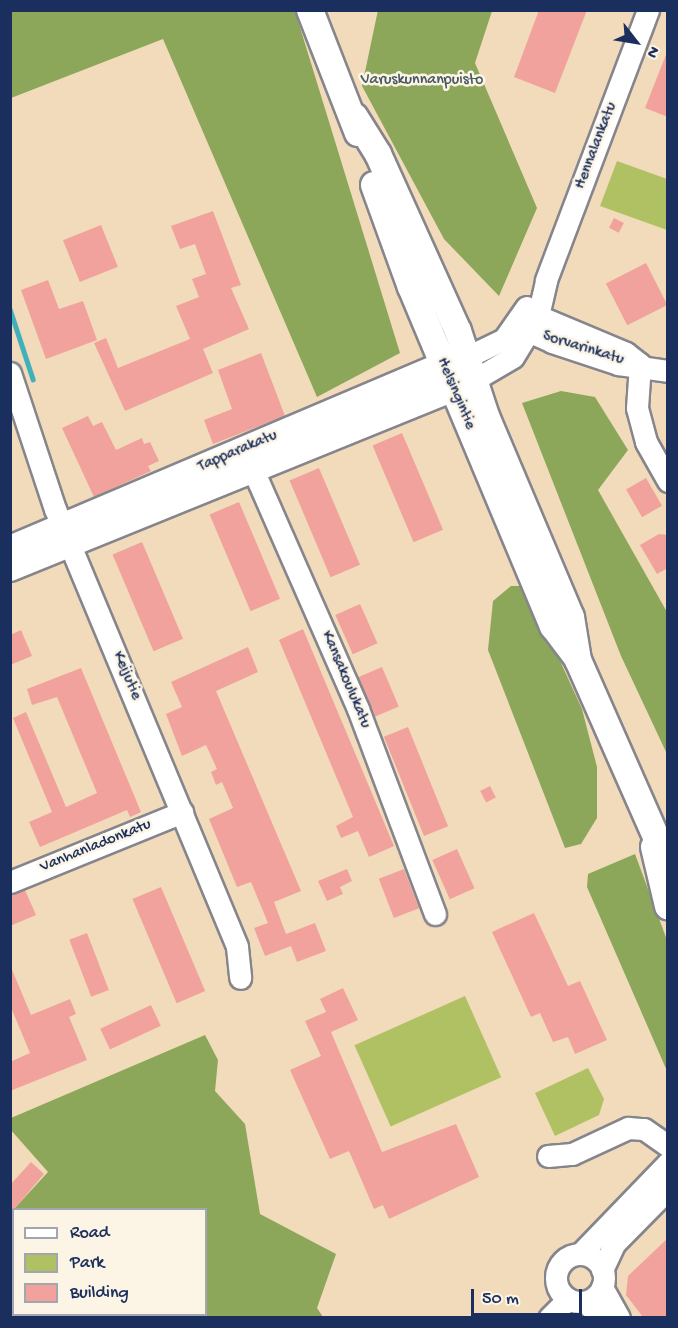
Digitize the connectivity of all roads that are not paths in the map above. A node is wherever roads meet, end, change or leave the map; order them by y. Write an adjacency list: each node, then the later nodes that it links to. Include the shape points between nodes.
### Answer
1 (310, 10): 3 (main road, Helsingintie)
2 (648, 10): 4 (street, Hennalankatu)
3 (354, 117): 5 (main road, Helsingintie, via 366,164); 9 (main road, Helsingintie, via 378,154)
4 (530, 322): 6 (street, Sorvarinkatu, via 626,353); 9 (street, Hennalankatu, via 504,339)
5 (442, 363): 9 (main road, Tapparakatu); 10 (main road, Tapparakatu)
6 (640, 364): 7 (street, Sorvarinkatu); 11 (street, via 637,408 646,442)
7 (668, 371)
8 (10, 373): 12 (street, Keijutie)
9 (464, 375): 10 (main road, Tapparakatu); 16 (main road, Helsingintie, via 571,617 579,660)
10 (249, 459): 12 (main road, Tapparakatu); 20 (street, Kansakoulukatu, via 358,709)
11 (668, 481)
12 (66, 535): 13 (main road, Tapparakatu); 14 (main road, Tapparakatu); 15 (street, Keijutie)
13 (10, 549)
14 (10, 568)
15 (182, 812): 18 (street, Vanhanladonkatu); 21 (street, Keijutie, via 237,947)
16 (648, 824): 17 (main road, Helsingintie); 19 (main road, Helsingintie)
17 (668, 864)
18 (10, 882)
19 (668, 906)
20 (435, 914)
21 (240, 978)
22 (668, 1146): 23 (street, via 644,1129 628,1128 572,1154)
23 (548, 1156)
24 (668, 1163): 26 (street)
25 (668, 1189): 27 (street, via 614,1244)
26 (580, 1254): 27 (street); 28 (street, via 569,1256 557,1269 557,1286)
27 (602, 1279): 28 (street); 31 (street)
28 (576, 1301): 29 (street); 30 (street)
29 (549, 1317)
30 (602, 1317)
31 (619, 1317)

